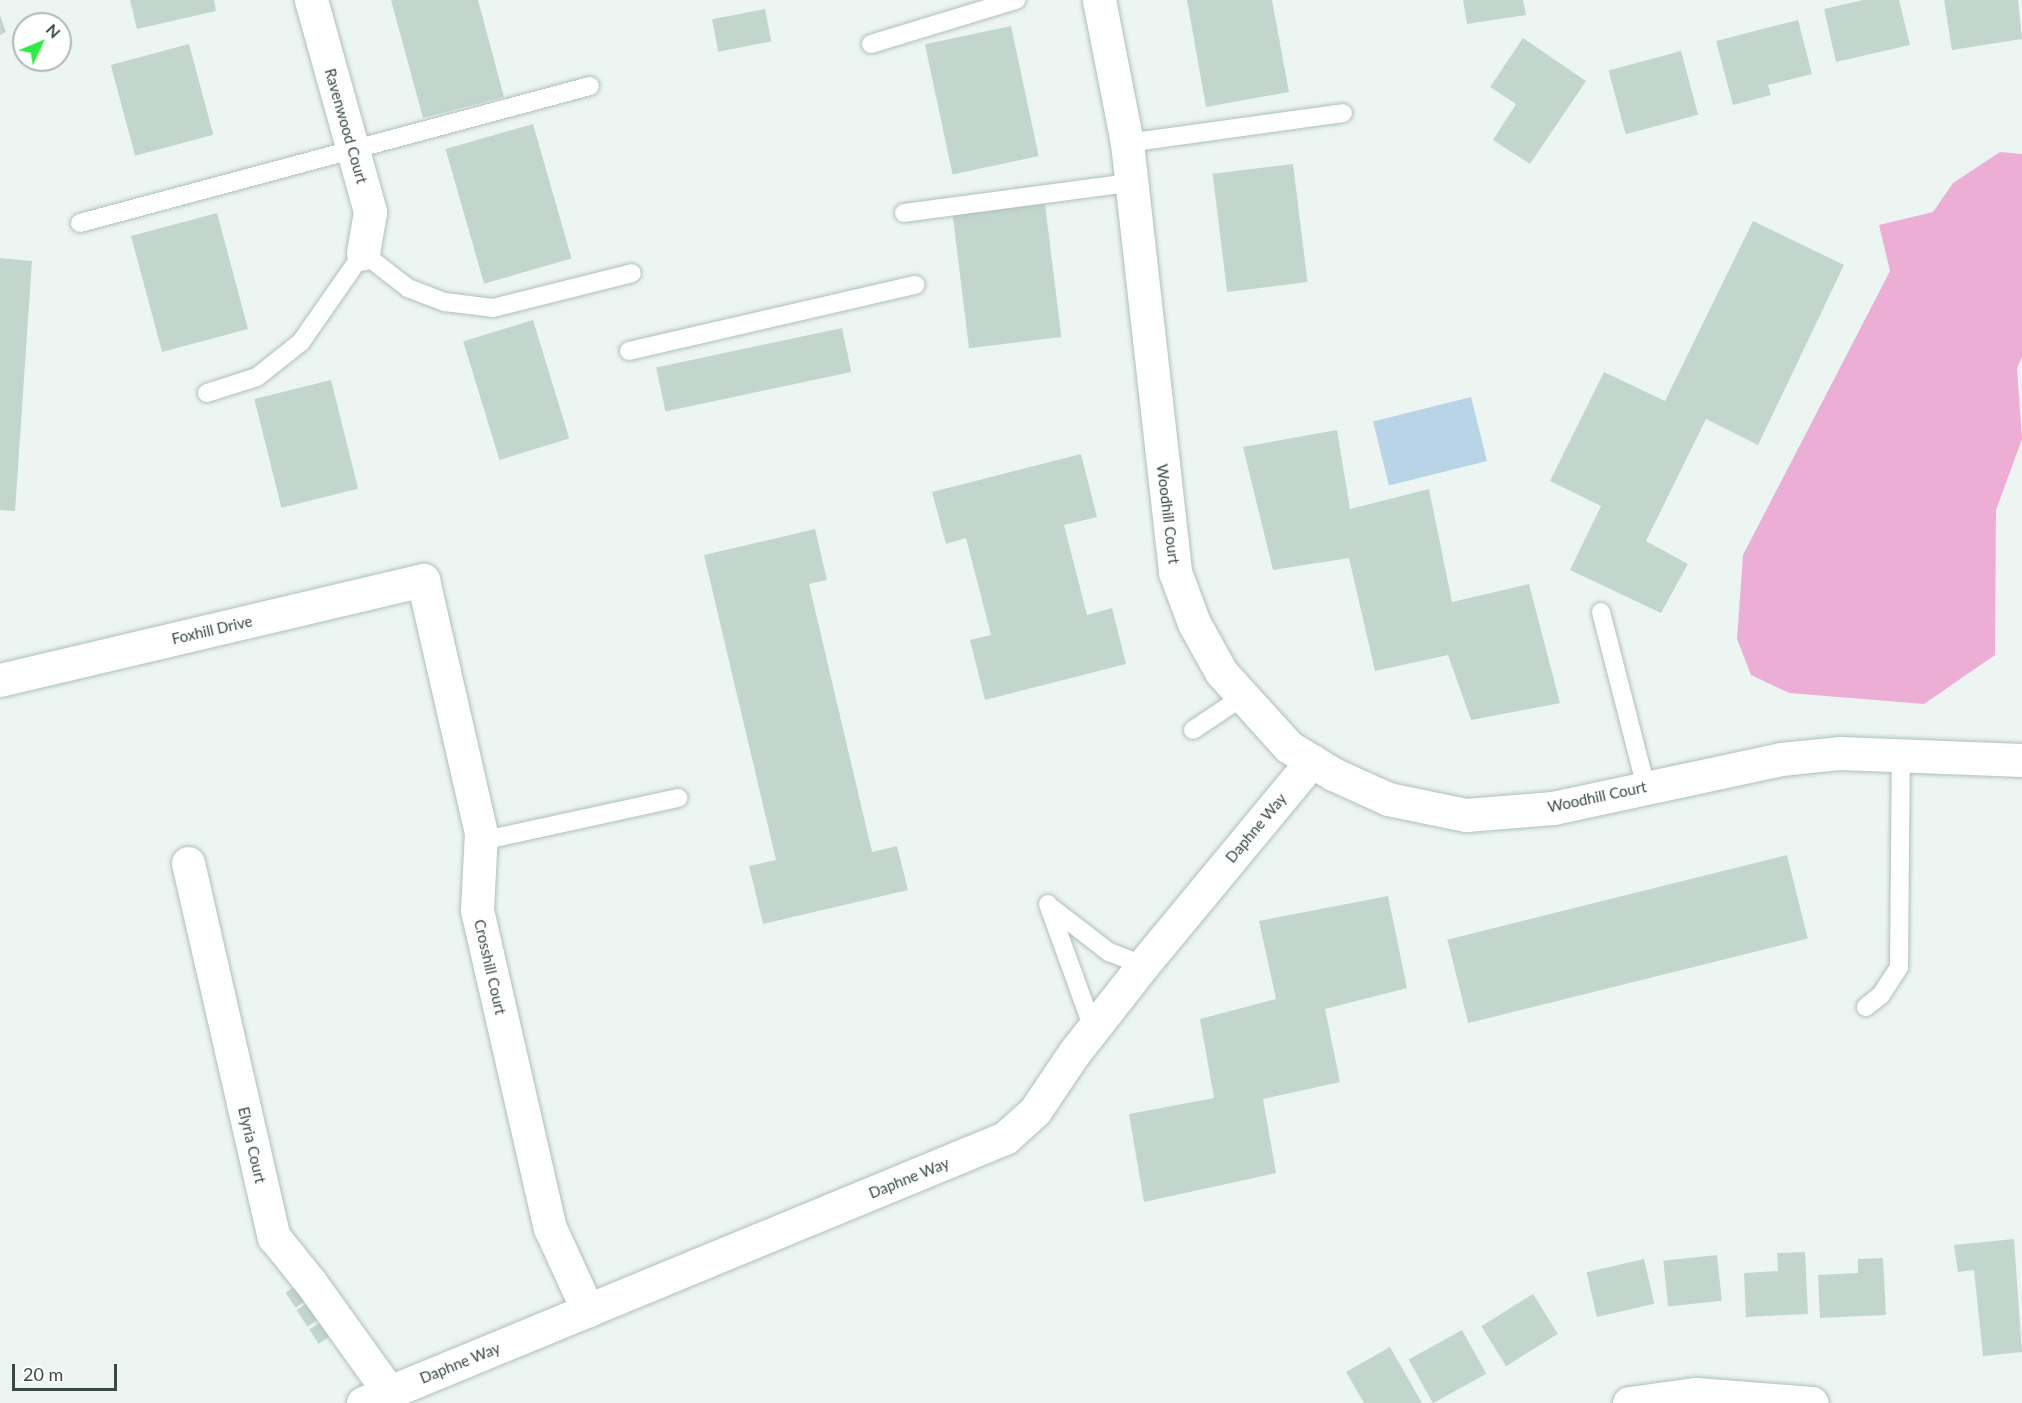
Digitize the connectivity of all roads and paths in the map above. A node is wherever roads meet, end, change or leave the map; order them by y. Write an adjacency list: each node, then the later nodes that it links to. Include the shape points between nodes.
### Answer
1 (311, 0): 8 (street, Ravenwood Court)
2 (1016, 0): 4 (lane)
3 (1100, 0): 7 (street, Woodhill Court)
4 (871, 44)
5 (590, 86): 8 (lane)
6 (1343, 113): 7 (lane)
7 (1127, 143): 9 (street, Woodhill Court)
8 (352, 147): 11 (lane); 12 (street, Ravenwood Court, via 370,212)
9 (1130, 183): 10 (lane); 20 (street, Woodhill Court, via 1175,572 1194,623 1221,672)
10 (904, 213)
11 (81, 223)
12 (363, 254): 13 (lane, via 408,288 445,302 494,308); 16 (lane, via 302,342 257,377)
13 (632, 273)
14 (915, 285): 15 (lane)
15 (629, 351)
16 (207, 393)
17 (423, 580): 19 (street, Foxhill Drive); 27 (street, Crosshill Court)
18 (1601, 612): 25 (lane)
19 (0, 680)
20 (1241, 698): 21 (lane); 24 (street, Woodhill Court, via 1289,747)
21 (1193, 730)
22 (1901, 754): 23 (street, Woodhill Court); 25 (street, Woodhill Court, via 1840,753 1781,759); 30 (lane, via 1899,967 1881,995)
23 (2022, 760)
24 (1312, 761): 25 (street, Woodhill Court, via 1388,799 1466,815 1553,808); 29 (street, Daphne Way)
25 (1646, 787)
26 (678, 798): 27 (lane)
27 (481, 841): 32 (street, Crosshill Court, via 477,910 550,1228)
28 (188, 864): 33 (street, Elyria Court, via 274,1237 311,1283)
29 (1143, 965): 31 (street, Daphne Way); 31 (lane, via 1109,952 1048,904)
30 (1866, 1007)
31 (1093, 1028): 32 (street, Daphne Way, via 1035,1111 1005,1138)
32 (588, 1311): 33 (street, Daphne Way)
33 (376, 1398)
34 (1638, 1402): 35 (street, via 1696,1394)
35 (1812, 1403)

